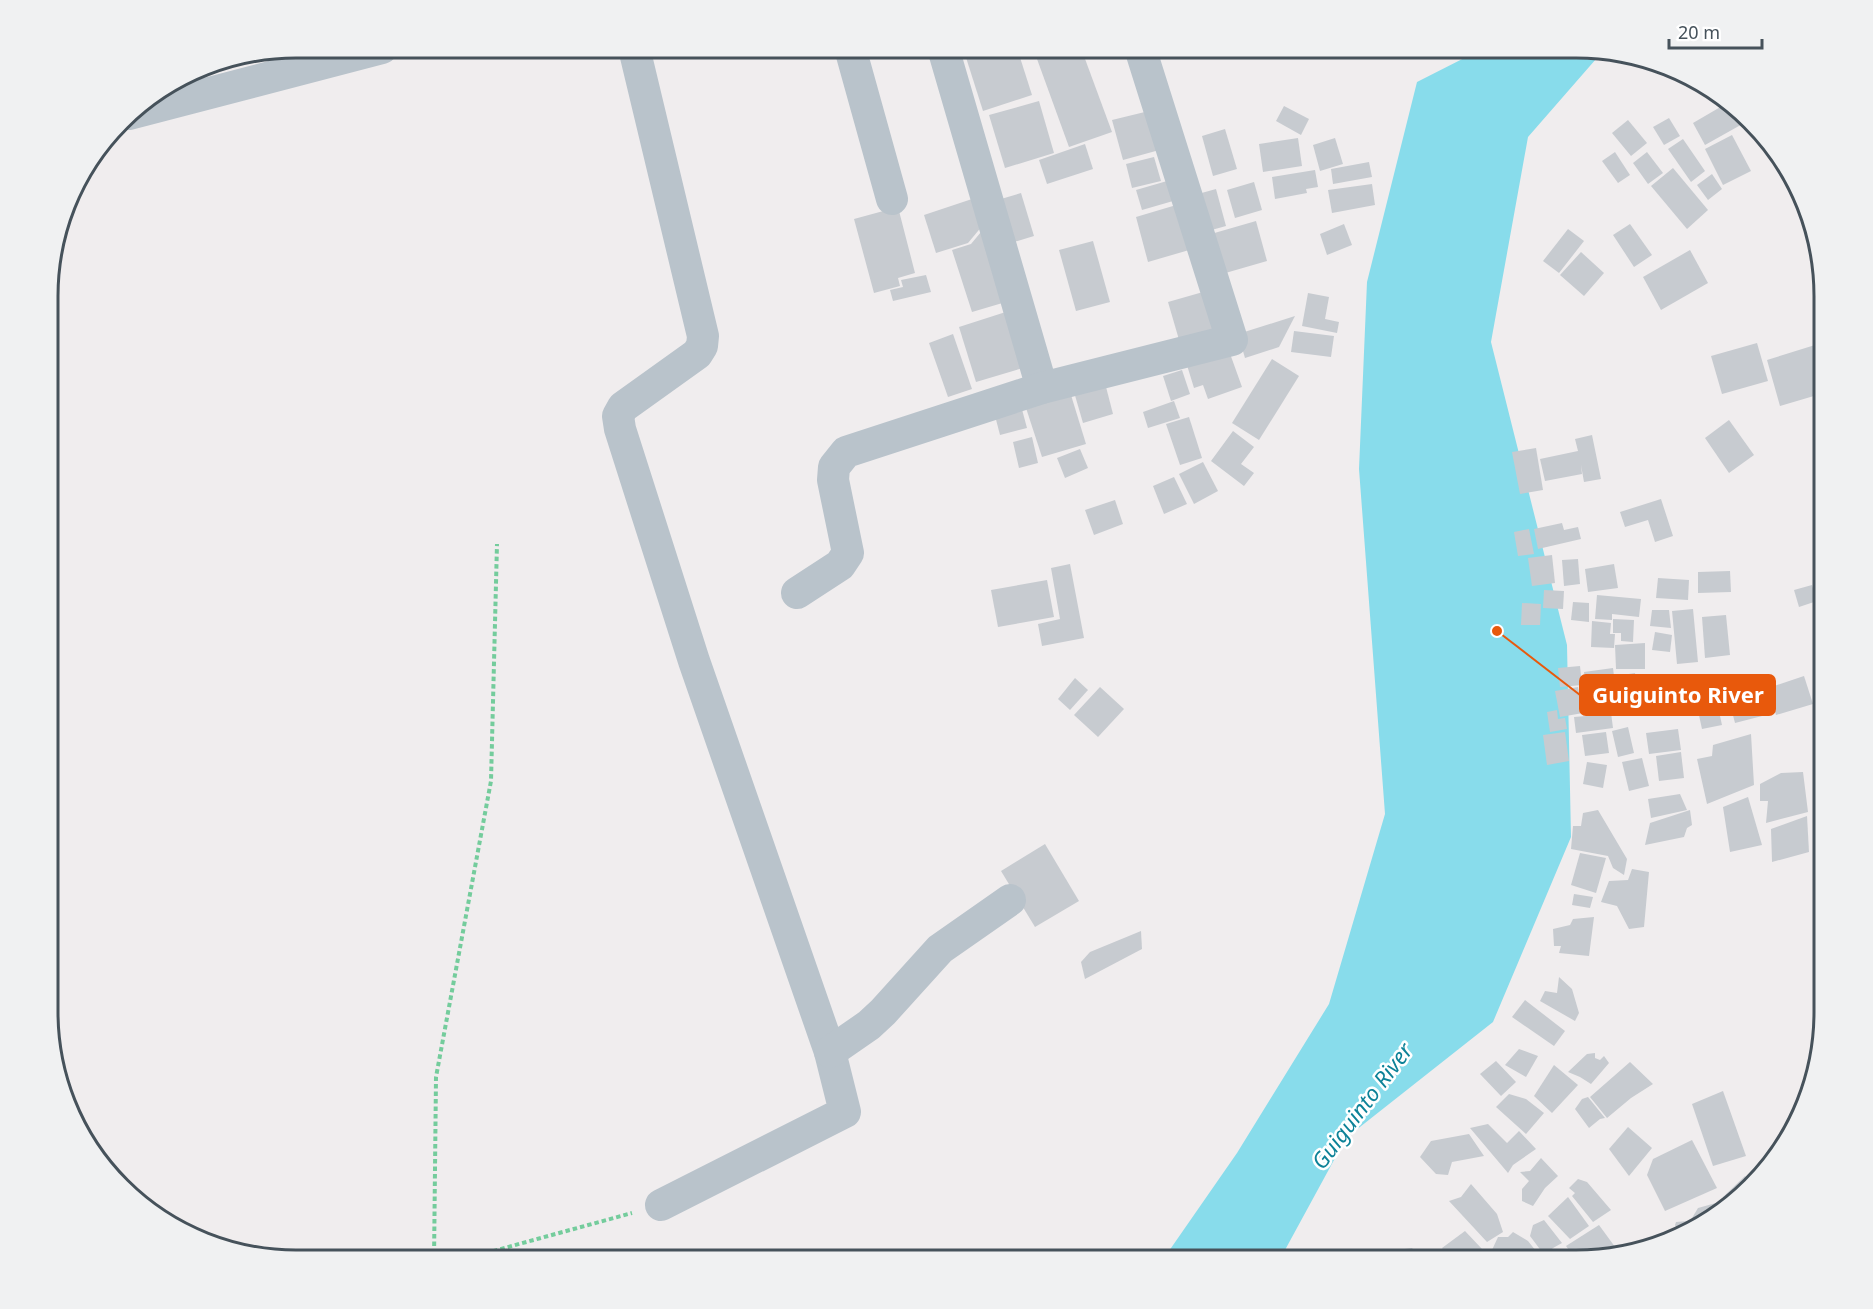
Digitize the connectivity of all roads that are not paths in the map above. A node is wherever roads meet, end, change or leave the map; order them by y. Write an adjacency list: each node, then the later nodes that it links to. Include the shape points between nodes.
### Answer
1 (340, 59): 6 (street)
2 (637, 59): 11 (street, via 703,336 697,354 623,407 618,416 620,429 693,661)
3 (853, 59): 7 (street)
4 (946, 59): 8 (street)
5 (1143, 59): 8 (street, via 1232,340)
6 (152, 108)
7 (892, 199)
8 (1042, 388): 9 (street, via 846,452 834,467 833,480 848,553 840,565)
9 (797, 593)
10 (1010, 900): 11 (street, via 940,949 883,1012)
11 (830, 1052): 12 (street, via 845,1112)
12 (662, 1205)

